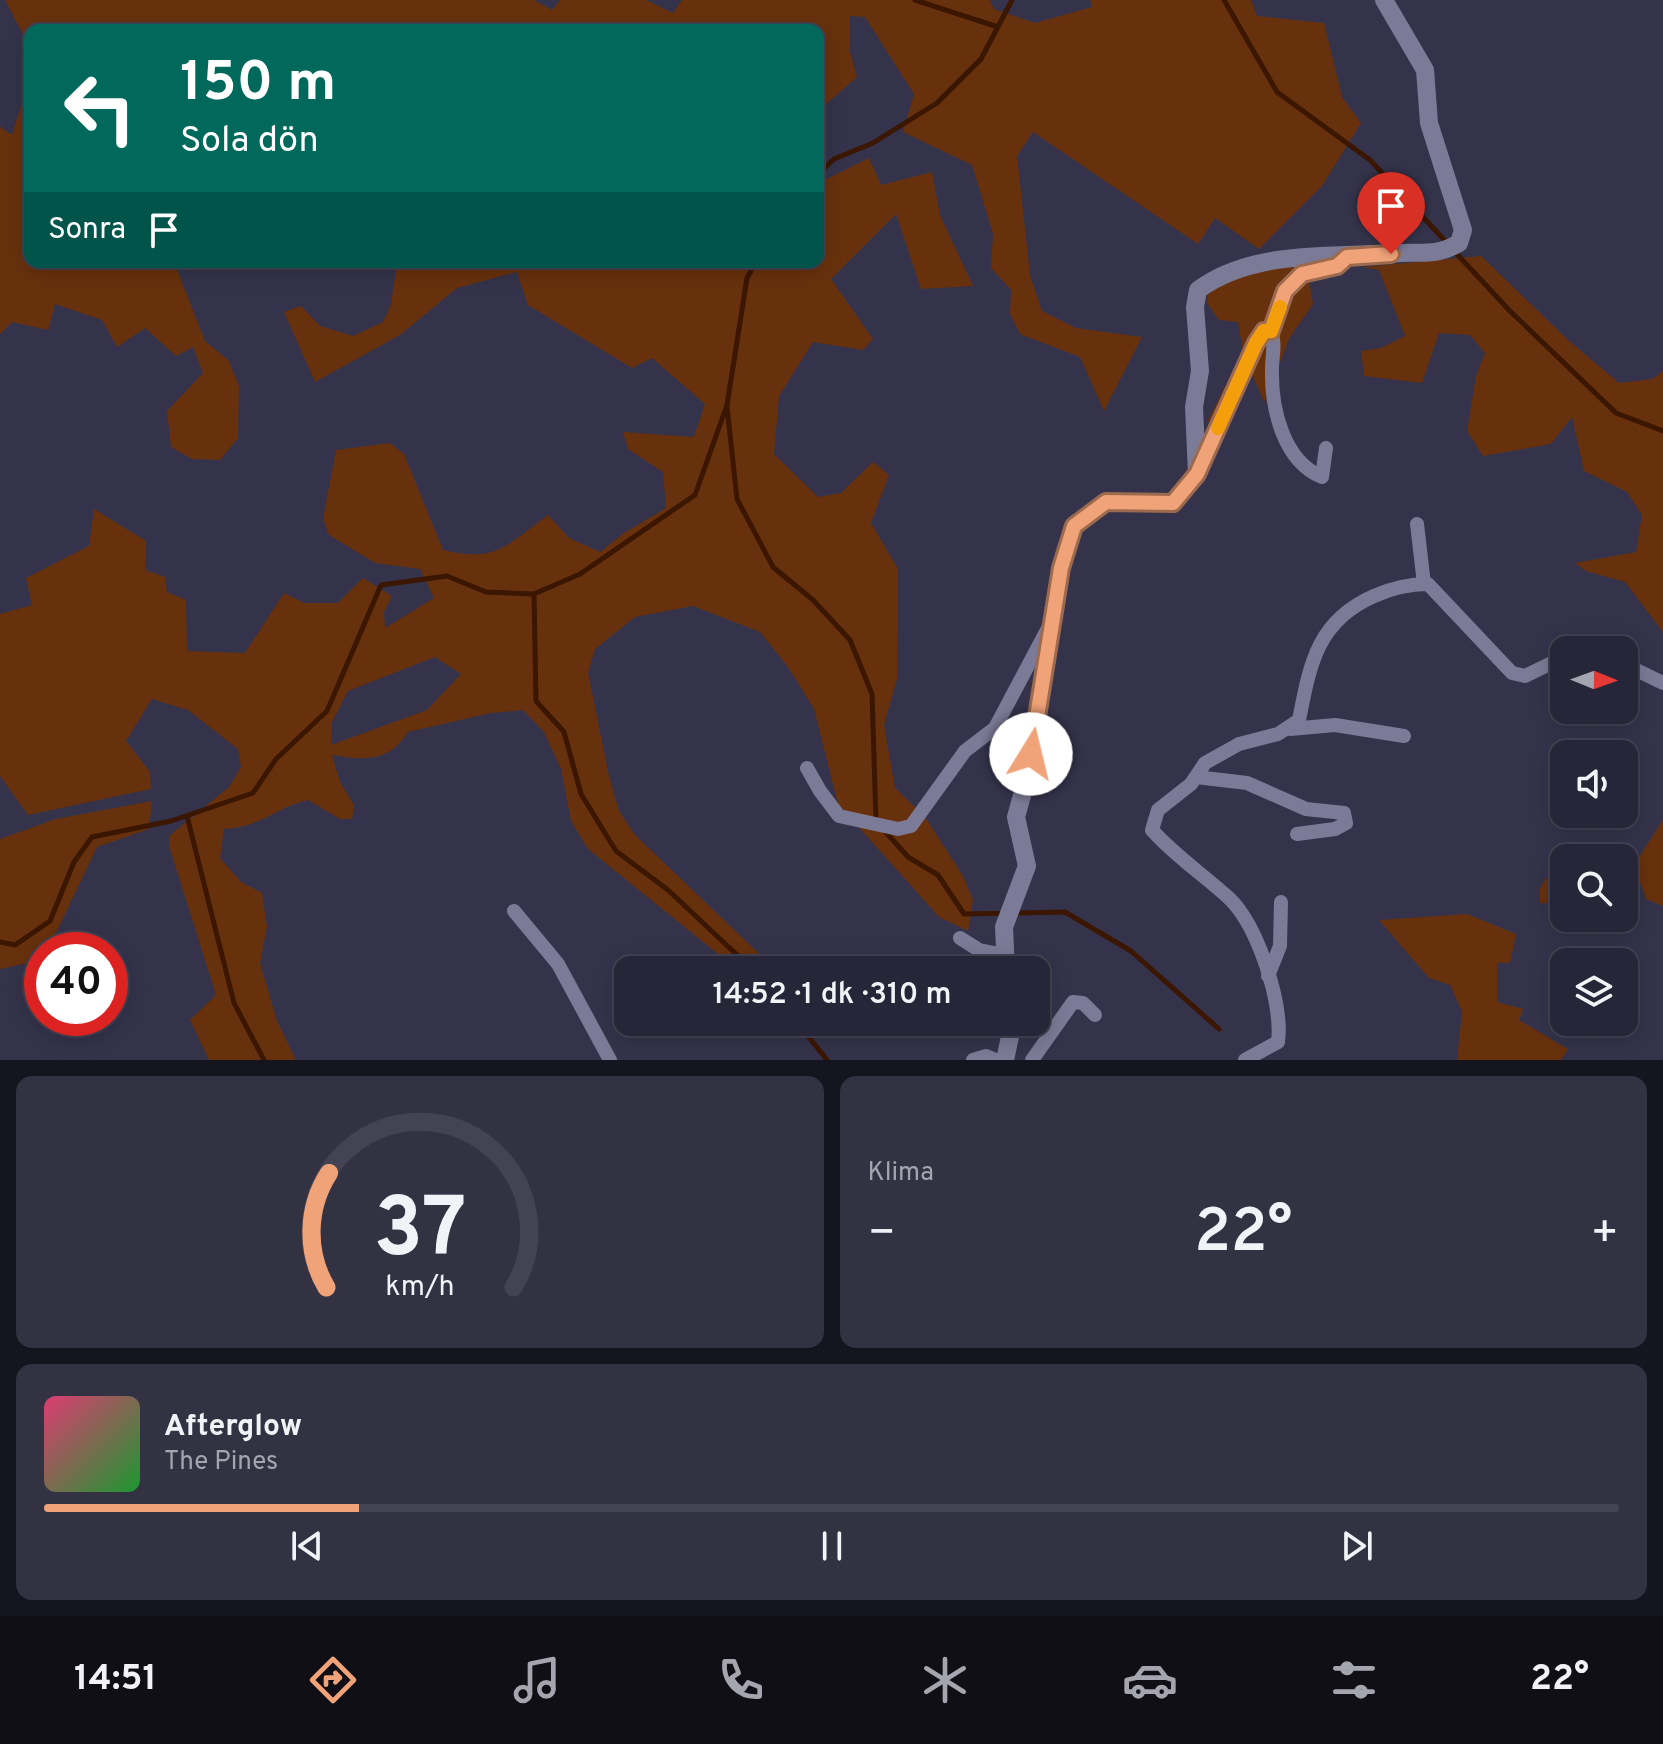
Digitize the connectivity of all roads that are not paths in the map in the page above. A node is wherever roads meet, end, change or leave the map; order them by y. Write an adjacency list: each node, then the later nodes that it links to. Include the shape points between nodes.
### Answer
1 (1384, 0): 2 (street, via 1425,70 1429,123 1463,230 1459,243 1442,254)
2 (1347, 257): 3 (street, via 1337,266 1302,274 1285,291); 5 (street, via 1252,264 1198,290)
3 (1271, 331): 4 (street, via 1271,371 1281,429 1307,471 1322,477); 5 (street, via 1264,331 1256,343)
4 (1326, 448)
5 (1197, 474): 8 (street, via 1173,503 1106,502 1074,526)
6 (1417, 524): 7 (street)
7 (1424, 584): 9 (street, via 1444,598 1512,673 1525,676); 12 (street, via 1382,593 1334,620 1317,648 1299,720)
8 (1052, 619): 14 (street, via 995,728 965,751 911,826 898,829 839,816); 21 (street, via 1016,817 1027,866 1004,927)
9 (1550, 664)
10 (1638, 671): 11 (street)
11 (1663, 683)
12 (1286, 729): 13 (street, via 1335,725); 15 (street, via 1239,744 1205,763)
13 (1404, 736)
14 (807, 768)
15 (1196, 777): 16 (street, via 1247,783 1306,809 1344,813 1346,823 1335,829); 22 (street, via 1158,810 1152,830 1233,902 1255,938)
16 (1297, 834)
17 (1281, 902): 22 (street, via 1280,946)
18 (514, 911): 25 (street, via 558,964)
19 (960, 938): 20 (street)
20 (991, 956)
21 (1006, 956)
22 (1268, 976): 30 (street, via 1280,1026 1278,1042)
23 (1095, 1015): 29 (street, via 1083,1003 1073,1002)
24 (1010, 1036): 28 (street)
25 (610, 1060)
26 (973, 1060): 27 (street)
27 (995, 1060)
28 (1005, 1060)
29 (1032, 1060)
30 (1245, 1060)

